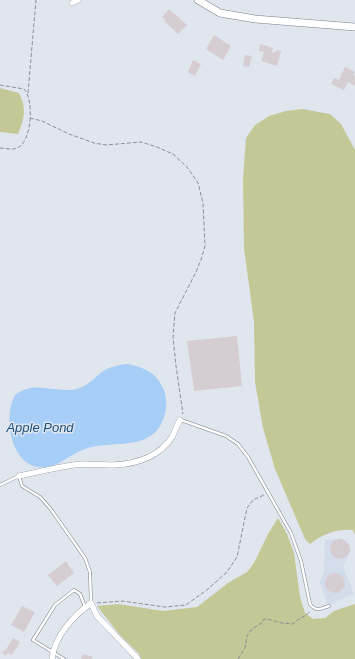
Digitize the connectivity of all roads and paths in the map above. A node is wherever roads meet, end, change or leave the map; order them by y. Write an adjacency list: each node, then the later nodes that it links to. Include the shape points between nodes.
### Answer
1 (36, 0): 7 (path)
2 (78, 0): 4 (street)
3 (198, 0): 5 (street, via 220,13 255,19)
4 (72, 3)
5 (355, 28)
6 (0, 84): 7 (path, via 22,87)
7 (28, 94): 8 (path)
8 (30, 118): 9 (path, via 26,138 21,146 14,149); 10 (path, via 94,143 106,145 141,142 157,147 173,154 187,167 198,183 203,203 205,246 195,274 175,313 173,337 183,414)
9 (0, 148)
10 (180, 420): 11 (street, via 171,438 160,449 134,464 84,464); 13 (lane, via 226,436 238,444)
11 (19, 476): 12 (lane); 14 (lane, via 22,486 50,508 85,558 90,572)
12 (0, 484)
13 (268, 493): 14 (path, via 253,500 247,508 238,557 227,572 186,604 165,607 122,601); 16 (lane, via 297,546)
14 (91, 604): 17 (street); 20 (street, via 97,616)
15 (328, 606): 16 (lane, via 318,610)
16 (312, 607): 21 (path, via 309,613 293,624 264,619 246,636 245,648)
17 (85, 608): 18 (street, via 65,627); 18 (lane, via 80,594 74,590 55,605 33,640)
18 (53, 656): 19 (lane)
19 (64, 659)
20 (138, 659)
21 (238, 659)

